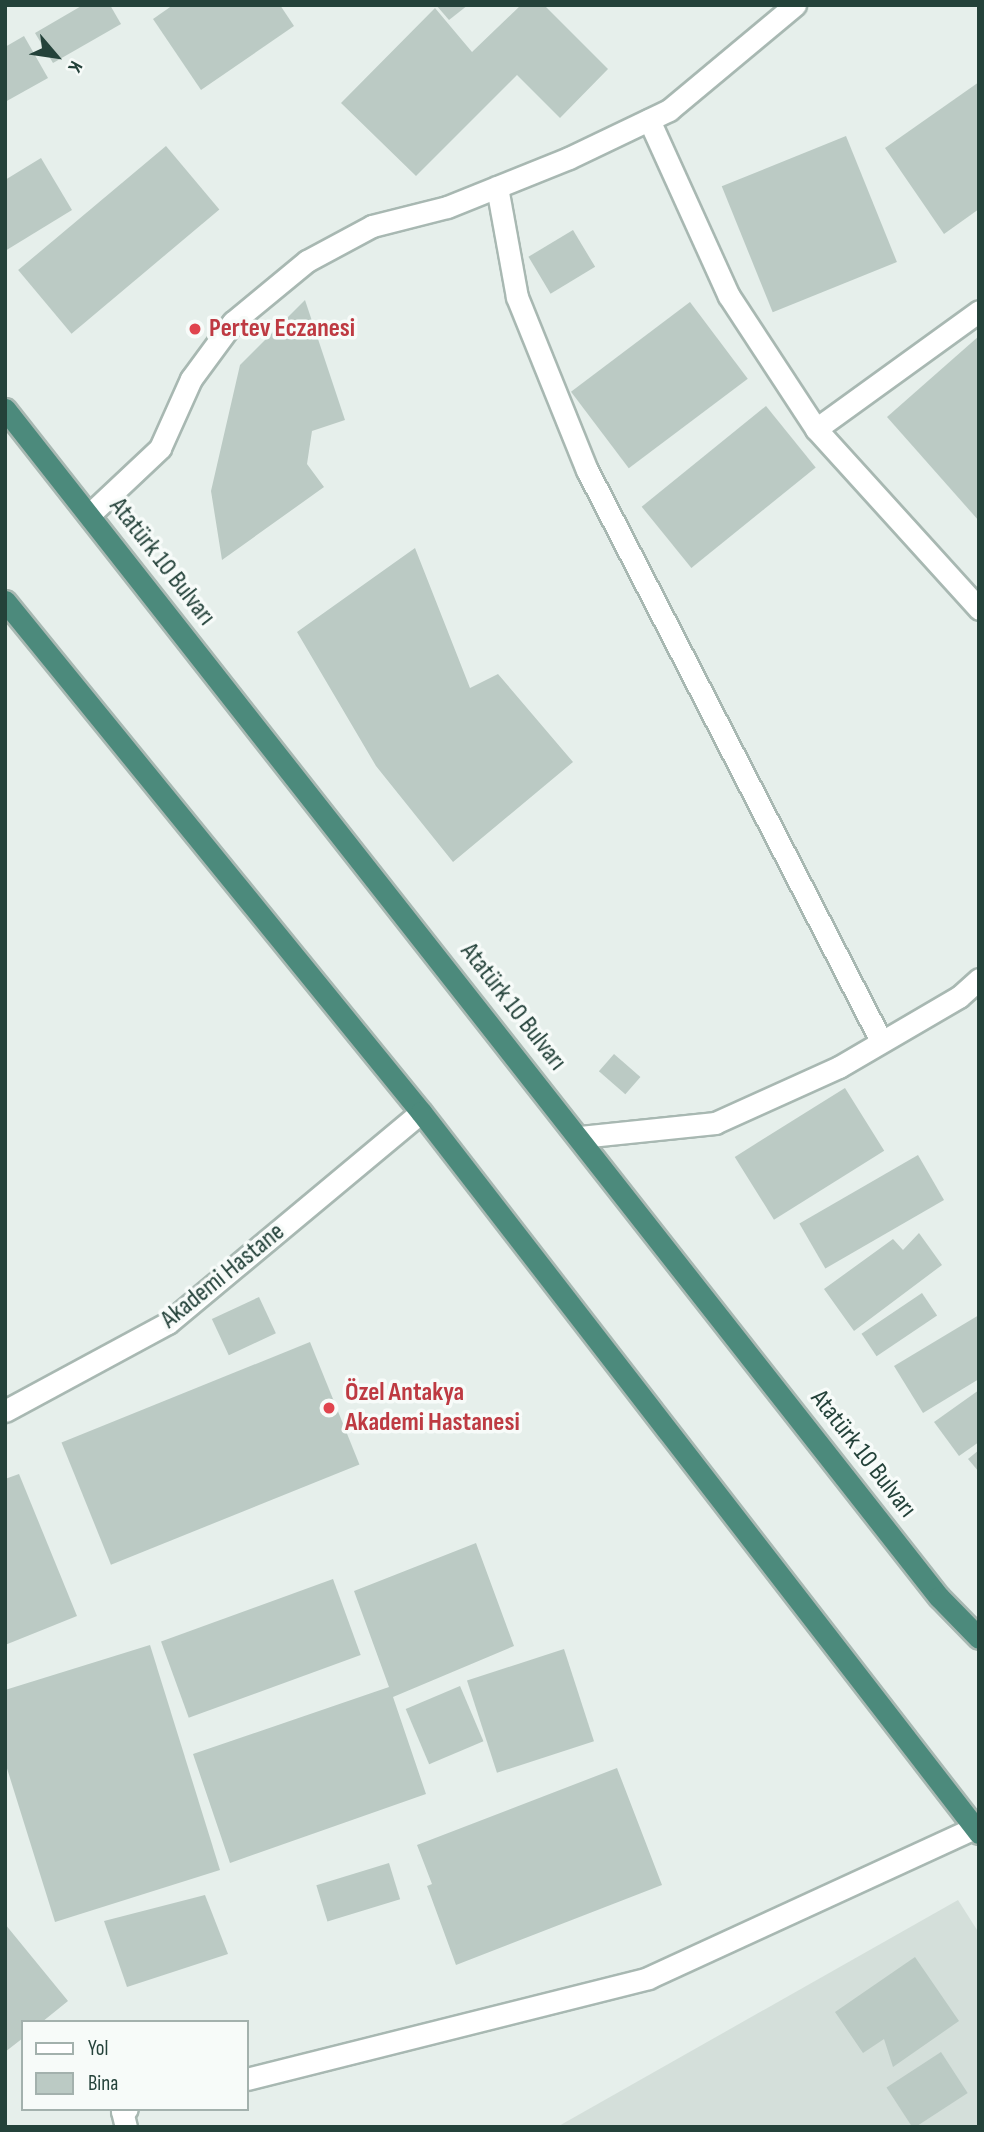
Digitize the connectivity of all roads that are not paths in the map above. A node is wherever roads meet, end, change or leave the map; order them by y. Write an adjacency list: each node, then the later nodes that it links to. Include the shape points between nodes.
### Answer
1 (795, 5): 2 (street, via 669,110)
2 (649, 120): 3 (street); 6 (street, via 729,296)
3 (497, 187): 7 (street, via 447,207 372,226 307,261 233,322 191,379 160,448); 11 (street, via 517,297 587,470)
4 (979, 311): 6 (street)
5 (5, 409): 7 (highway, Atatürk 10 Bulvarı)
6 (816, 429): 8 (street)
7 (89, 515): 13 (highway, Atatürk 10 Bulvarı)
8 (979, 609)
9 (8, 610): 12 (highway)
10 (979, 979): 11 (street, via 959,997)
11 (880, 1039): 13 (street, via 839,1067 715,1123)
12 (421, 1112): 14 (street, Akademi Hastane, via 168,1323); 16 (highway)
13 (580, 1137): 15 (highway, Atatürk 10 Bulvarı, via 939,1597)
14 (5, 1411)
15 (979, 1638)
16 (977, 1830): 17 (street, via 648,1978)
17 (248, 2079)

